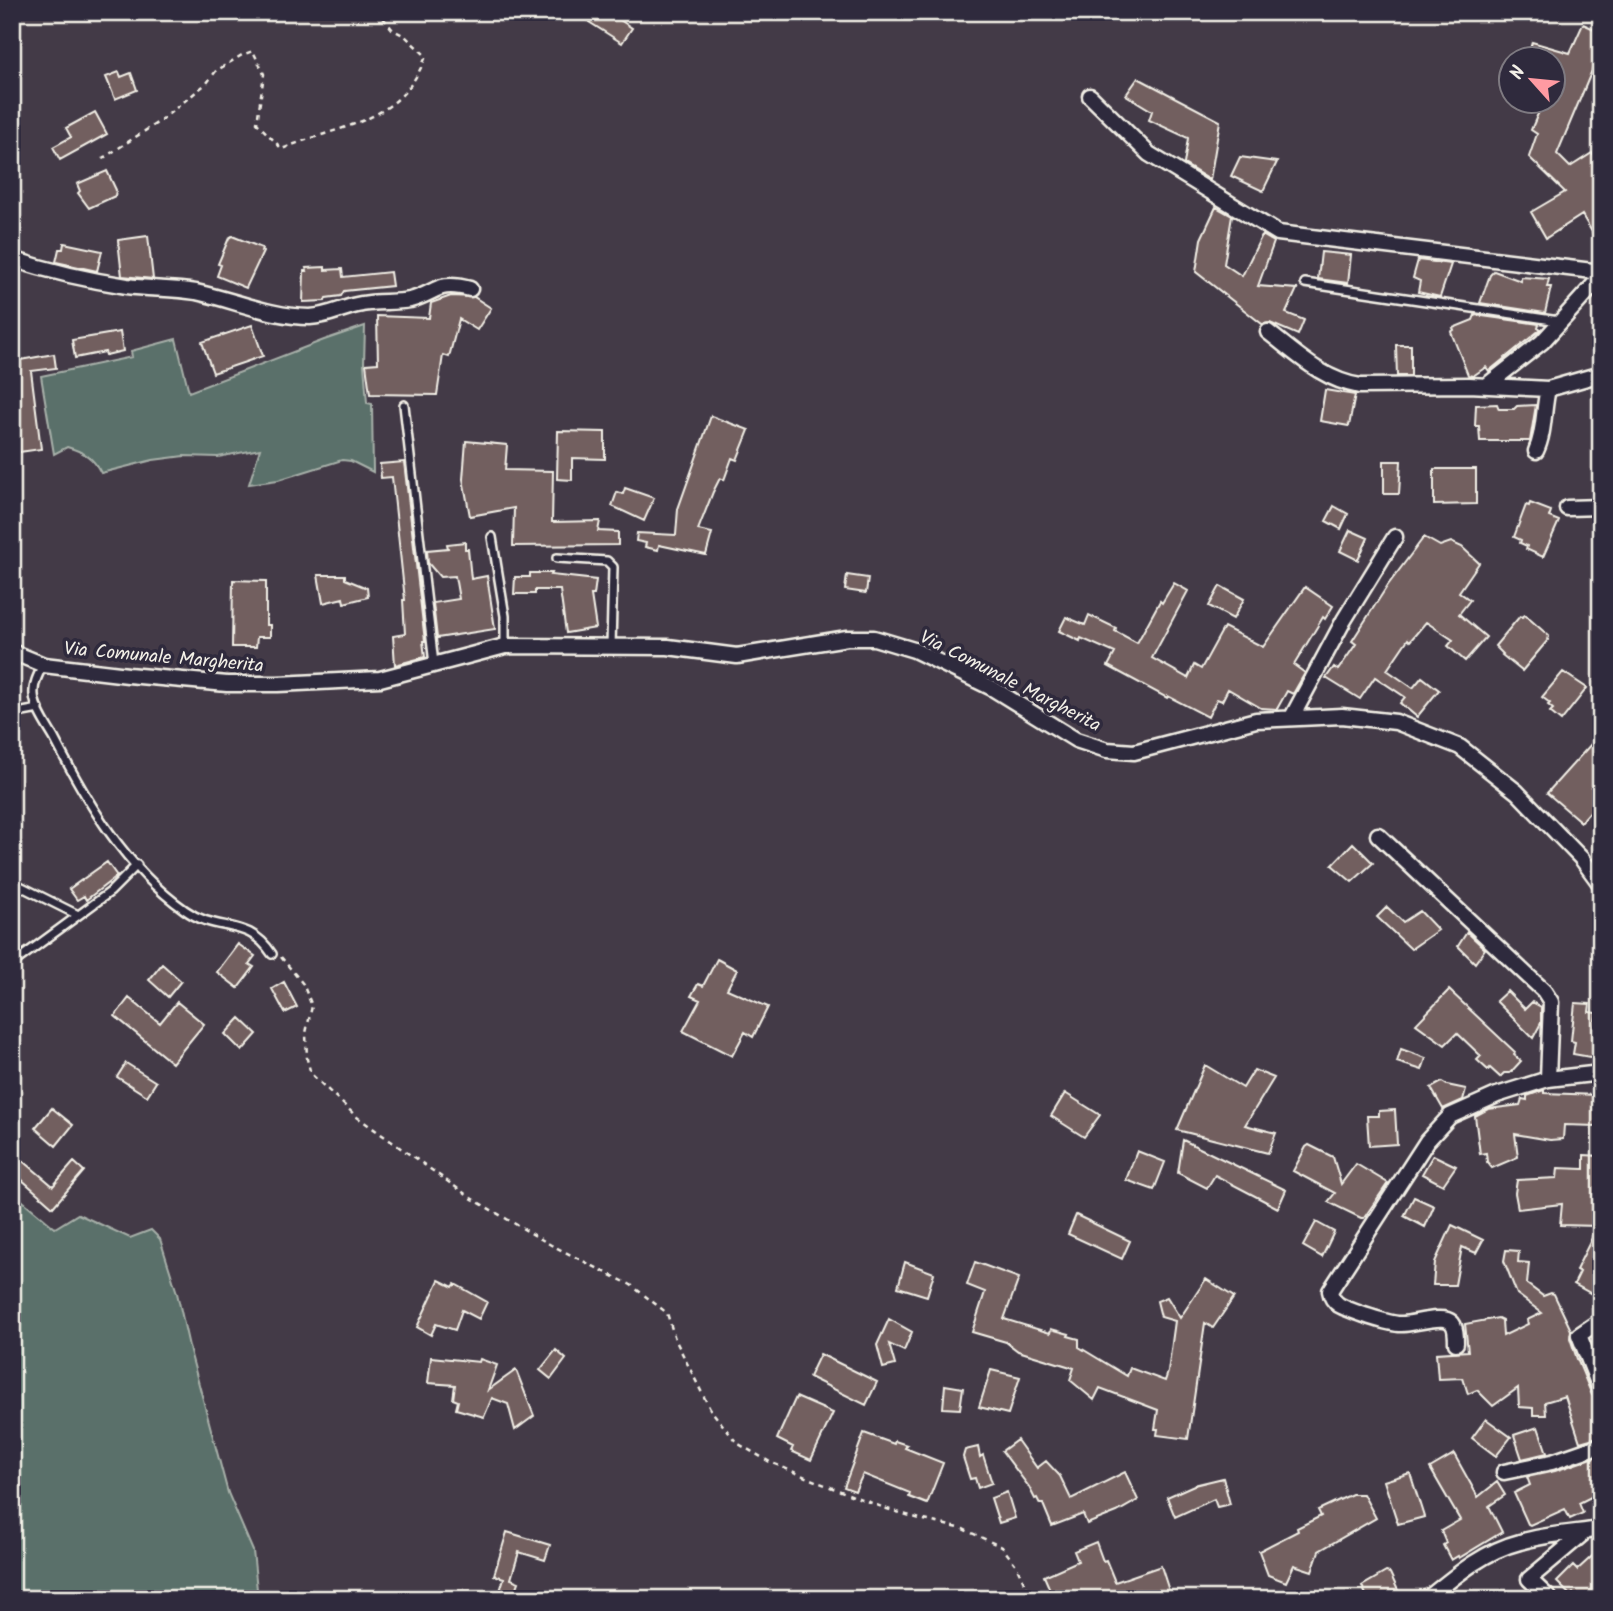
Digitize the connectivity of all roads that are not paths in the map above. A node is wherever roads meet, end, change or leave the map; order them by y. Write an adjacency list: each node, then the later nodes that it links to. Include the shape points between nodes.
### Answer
1 (1090, 96): 3 (street, via 1149,154 1278,233)
2 (12, 259): 5 (street, via 127,286 193,292 286,316 334,314 349,306 411,299 439,287)
3 (1601, 274): 6 (street)
4 (1305, 284): 6 (lane)
5 (470, 289)
6 (1559, 321): 9 (street, via 1542,342)
7 (1268, 332): 9 (street, via 1319,372 1343,383)
8 (1601, 374): 10 (street)
9 (1486, 386): 10 (street)
10 (1548, 389): 12 (street)
11 (404, 405): 21 (lane)
12 (1536, 451)
13 (1567, 508): 14 (street)
14 (1601, 508)
15 (492, 537): 18 (lane, via 505,616)
16 (1395, 537): 25 (street)
17 (557, 558): 19 (lane, via 607,561 613,568)
18 (505, 646): 19 (street, Via Comunale Margherita); 21 (street, Via Comunale Margherita)
19 (611, 647): 25 (street, Via Comunale Margherita, via 668,647 737,656 847,638 874,638 914,650 992,688 1076,740 1107,750 1134,752 1256,720)
20 (12, 652): 22 (street, Via Comunale Margherita)
21 (435, 664): 22 (street, Via Comunale Margherita, via 380,679 278,684 128,676)
22 (44, 665): 23 (lane, via 34,688)
23 (39, 709): 24 (lane); 27 (lane, via 101,822)
24 (12, 714)
25 (1292, 717): 29 (street, Via Comunale Margherita, via 1396,722 1460,747 1517,792)
26 (1378, 835): 34 (street, via 1544,990 1551,1002)
27 (136, 865): 30 (lane); 31 (lane, via 192,915 205,922 246,929)
28 (12, 882): 30 (lane)
29 (1601, 885)
30 (78, 915): 32 (lane)
31 (272, 954)
32 (12, 964)
33 (1601, 1073): 34 (street)
34 (1548, 1079): 36 (street, via 1450,1115 1427,1140 1330,1291 1339,1305 1388,1322 1443,1318 1455,1329)
35 (1601, 1320): 37 (street, via 1579,1335)
36 (1456, 1343)
37 (1601, 1391)
38 (1601, 1445): 39 (street)
39 (1504, 1472)
40 (1593, 1530): 41 (street, via 1517,1542 1460,1572); 42 (street, via 1529,1579)
41 (1427, 1599)
42 (1550, 1599)

